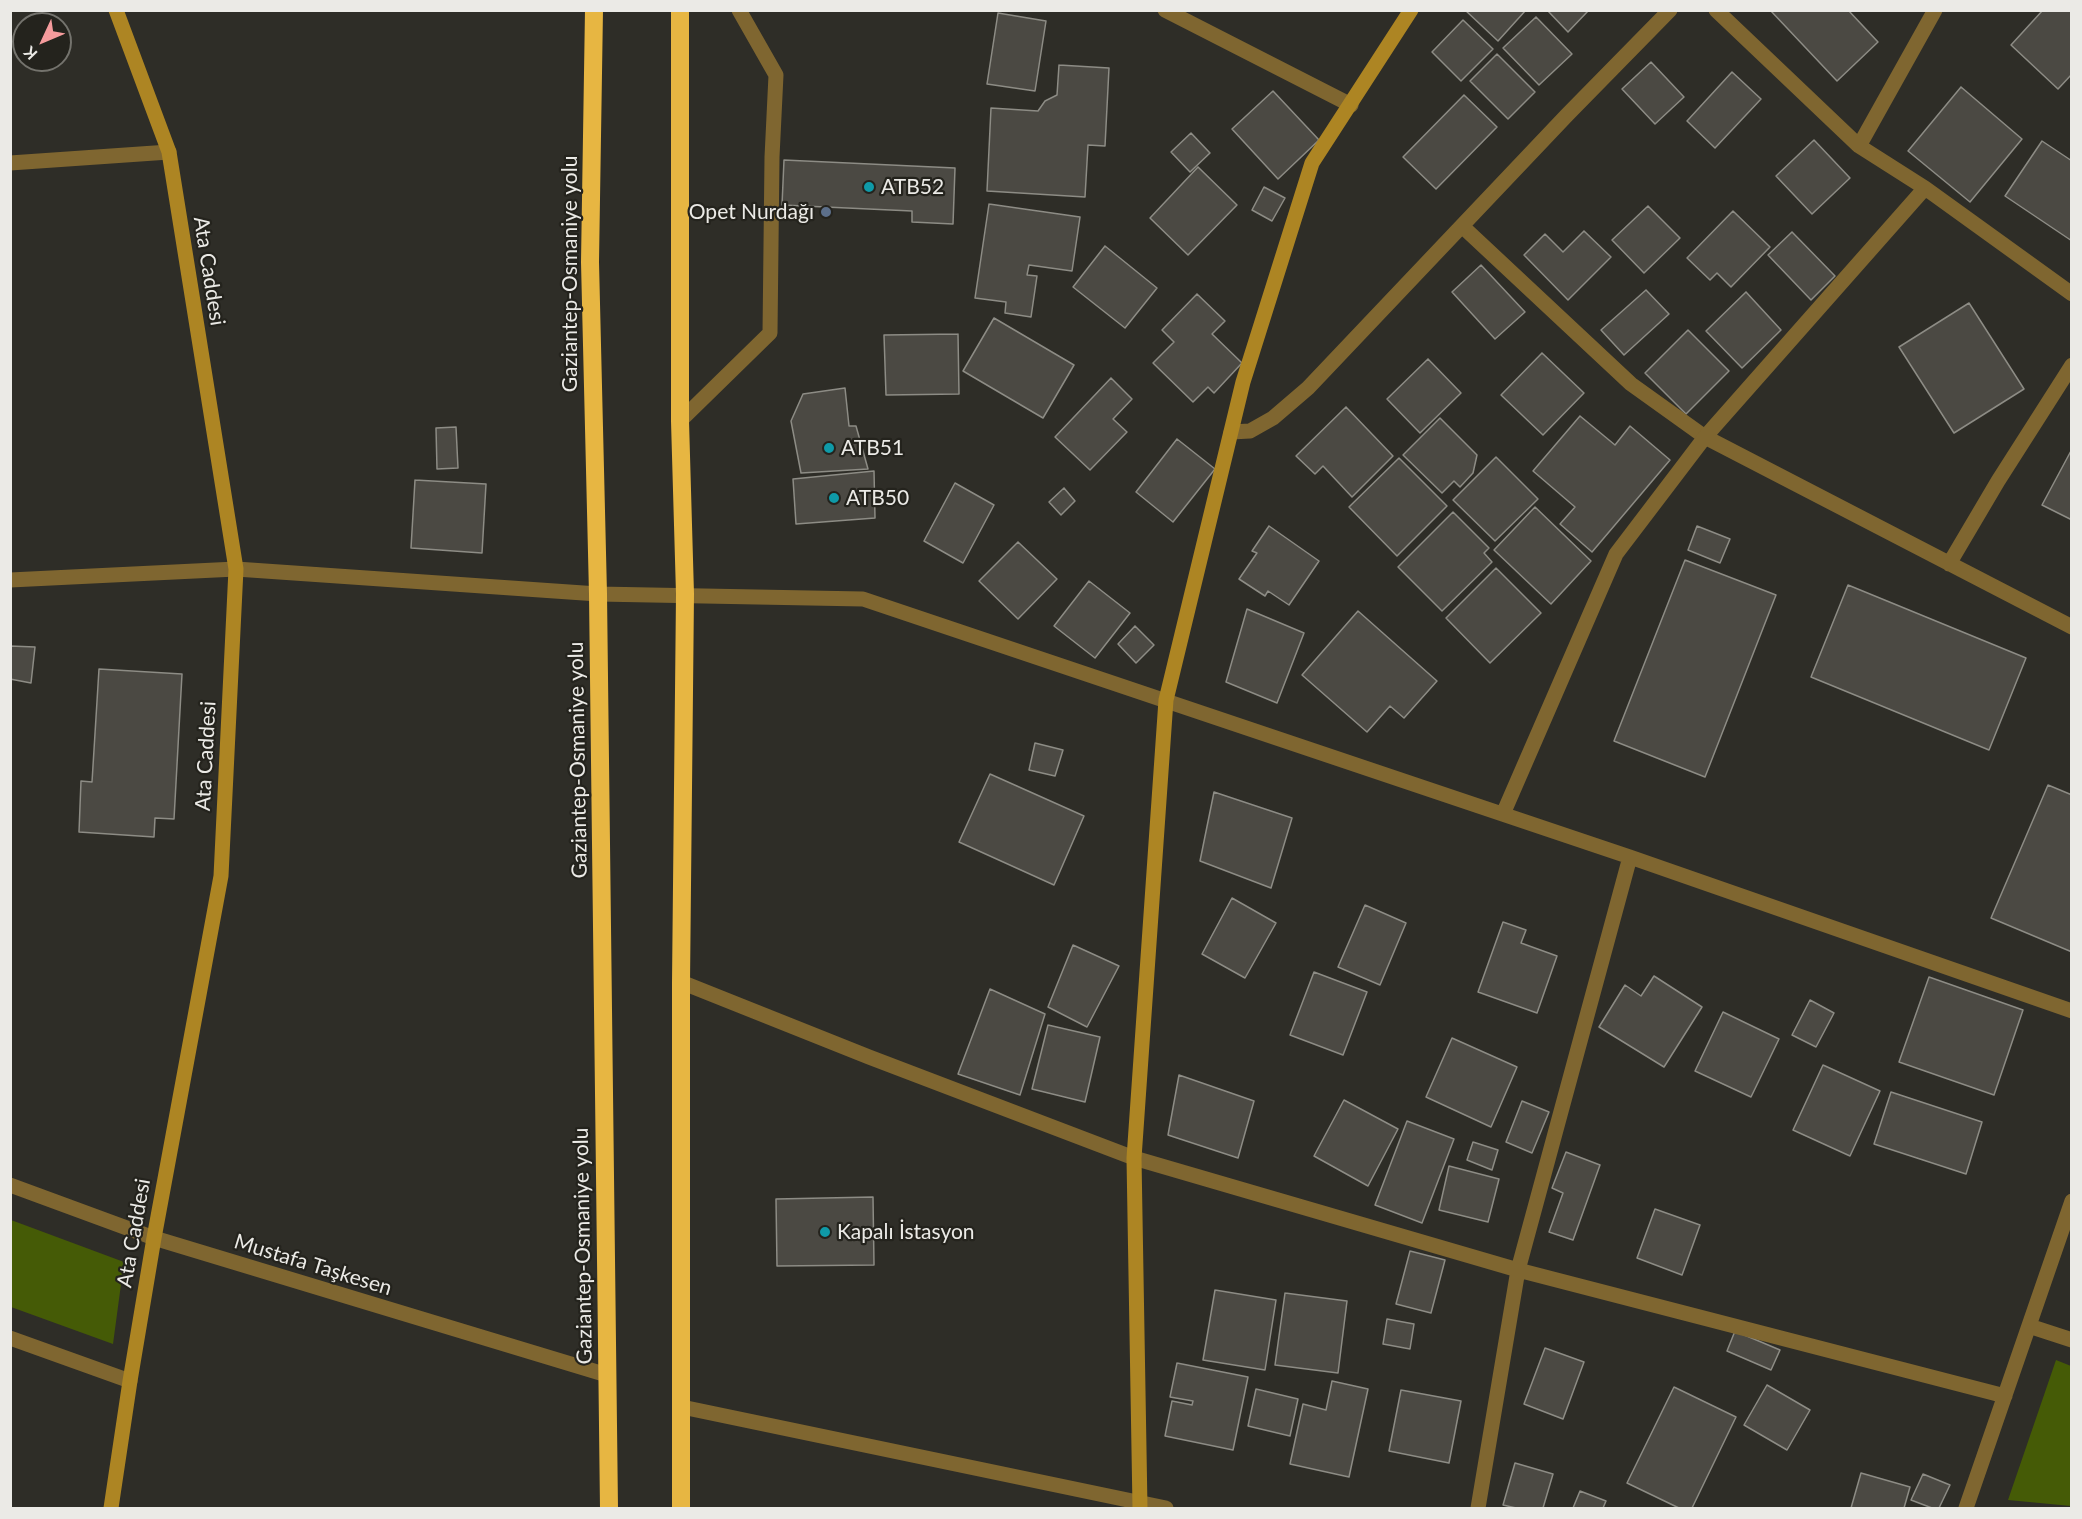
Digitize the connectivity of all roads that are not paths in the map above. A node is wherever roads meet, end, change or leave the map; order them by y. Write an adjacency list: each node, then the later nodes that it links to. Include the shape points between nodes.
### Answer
1 (116, 10): 12 (street, Ata Caddesi)
2 (594, 10): 24 (highway, Gaziantep-Osmaniye yolu, via 590,262)
3 (680, 10): 18 (highway)
4 (739, 10): 18 (street, via 776,75 770,333)
5 (1165, 10): 10 (street)
6 (1411, 10): 10 (street)
7 (1670, 10): 15 (street)
8 (1716, 10): 11 (street)
9 (1935, 10): 11 (street)
10 (1351, 105): 19 (street, via 1312,163)
11 (1859, 146): 14 (street)
12 (169, 152): 13 (street); 22 (street, Ata Caddesi)
13 (10, 163)
14 (1925, 188): 16 (street); 20 (street)
15 (1462, 226): 19 (street, via 1308,388 1265,423 1250,431); 20 (street, via 1631,384)
16 (2072, 294)
17 (2072, 365): 21 (street)
18 (681, 421): 25 (highway)
19 (1231, 432): 27 (street)
20 (1705, 437): 21 (street); 28 (street, via 1616,554)
21 (1949, 564): 26 (street)
22 (236, 568): 23 (street); 24 (street); 35 (street, Ata Caddesi, via 221,876)
23 (10, 580)
24 (598, 594): 25 (street); 40 (highway, Gaziantep-Osmaniye yolu)
25 (685, 594): 27 (street, via 863,599); 30 (highway)
26 (2072, 627)
27 (1166, 700): 28 (street); 32 (street)
28 (1503, 814): 29 (street)
29 (1630, 857): 31 (street); 36 (street)
30 (681, 981): 32 (street); 43 (highway)
31 (2072, 1011)
32 (1134, 1158): 36 (street); 44 (street)
33 (10, 1185): 35 (street, Mustafa Taşkesen)
34 (2072, 1201): 37 (street)
35 (154, 1238): 40 (street, Mustafa Taşkesen); 41 (street, Ata Caddesi)
36 (1518, 1270): 42 (street); 49 (street)
37 (2029, 1326): 39 (street); 42 (street)
38 (10, 1338): 41 (street)
39 (2072, 1340)
40 (607, 1375): 46 (highway, Gaziantep-Osmaniye yolu)
41 (130, 1381): 45 (street, Ata Caddesi)
42 (2005, 1396): 50 (street)
43 (682, 1407): 44 (street); 47 (highway)
44 (1140, 1506): 48 (street)
45 (111, 1509)
46 (609, 1509)
47 (681, 1509)
48 (1166, 1509)
49 (1478, 1509)
50 (1966, 1509)

